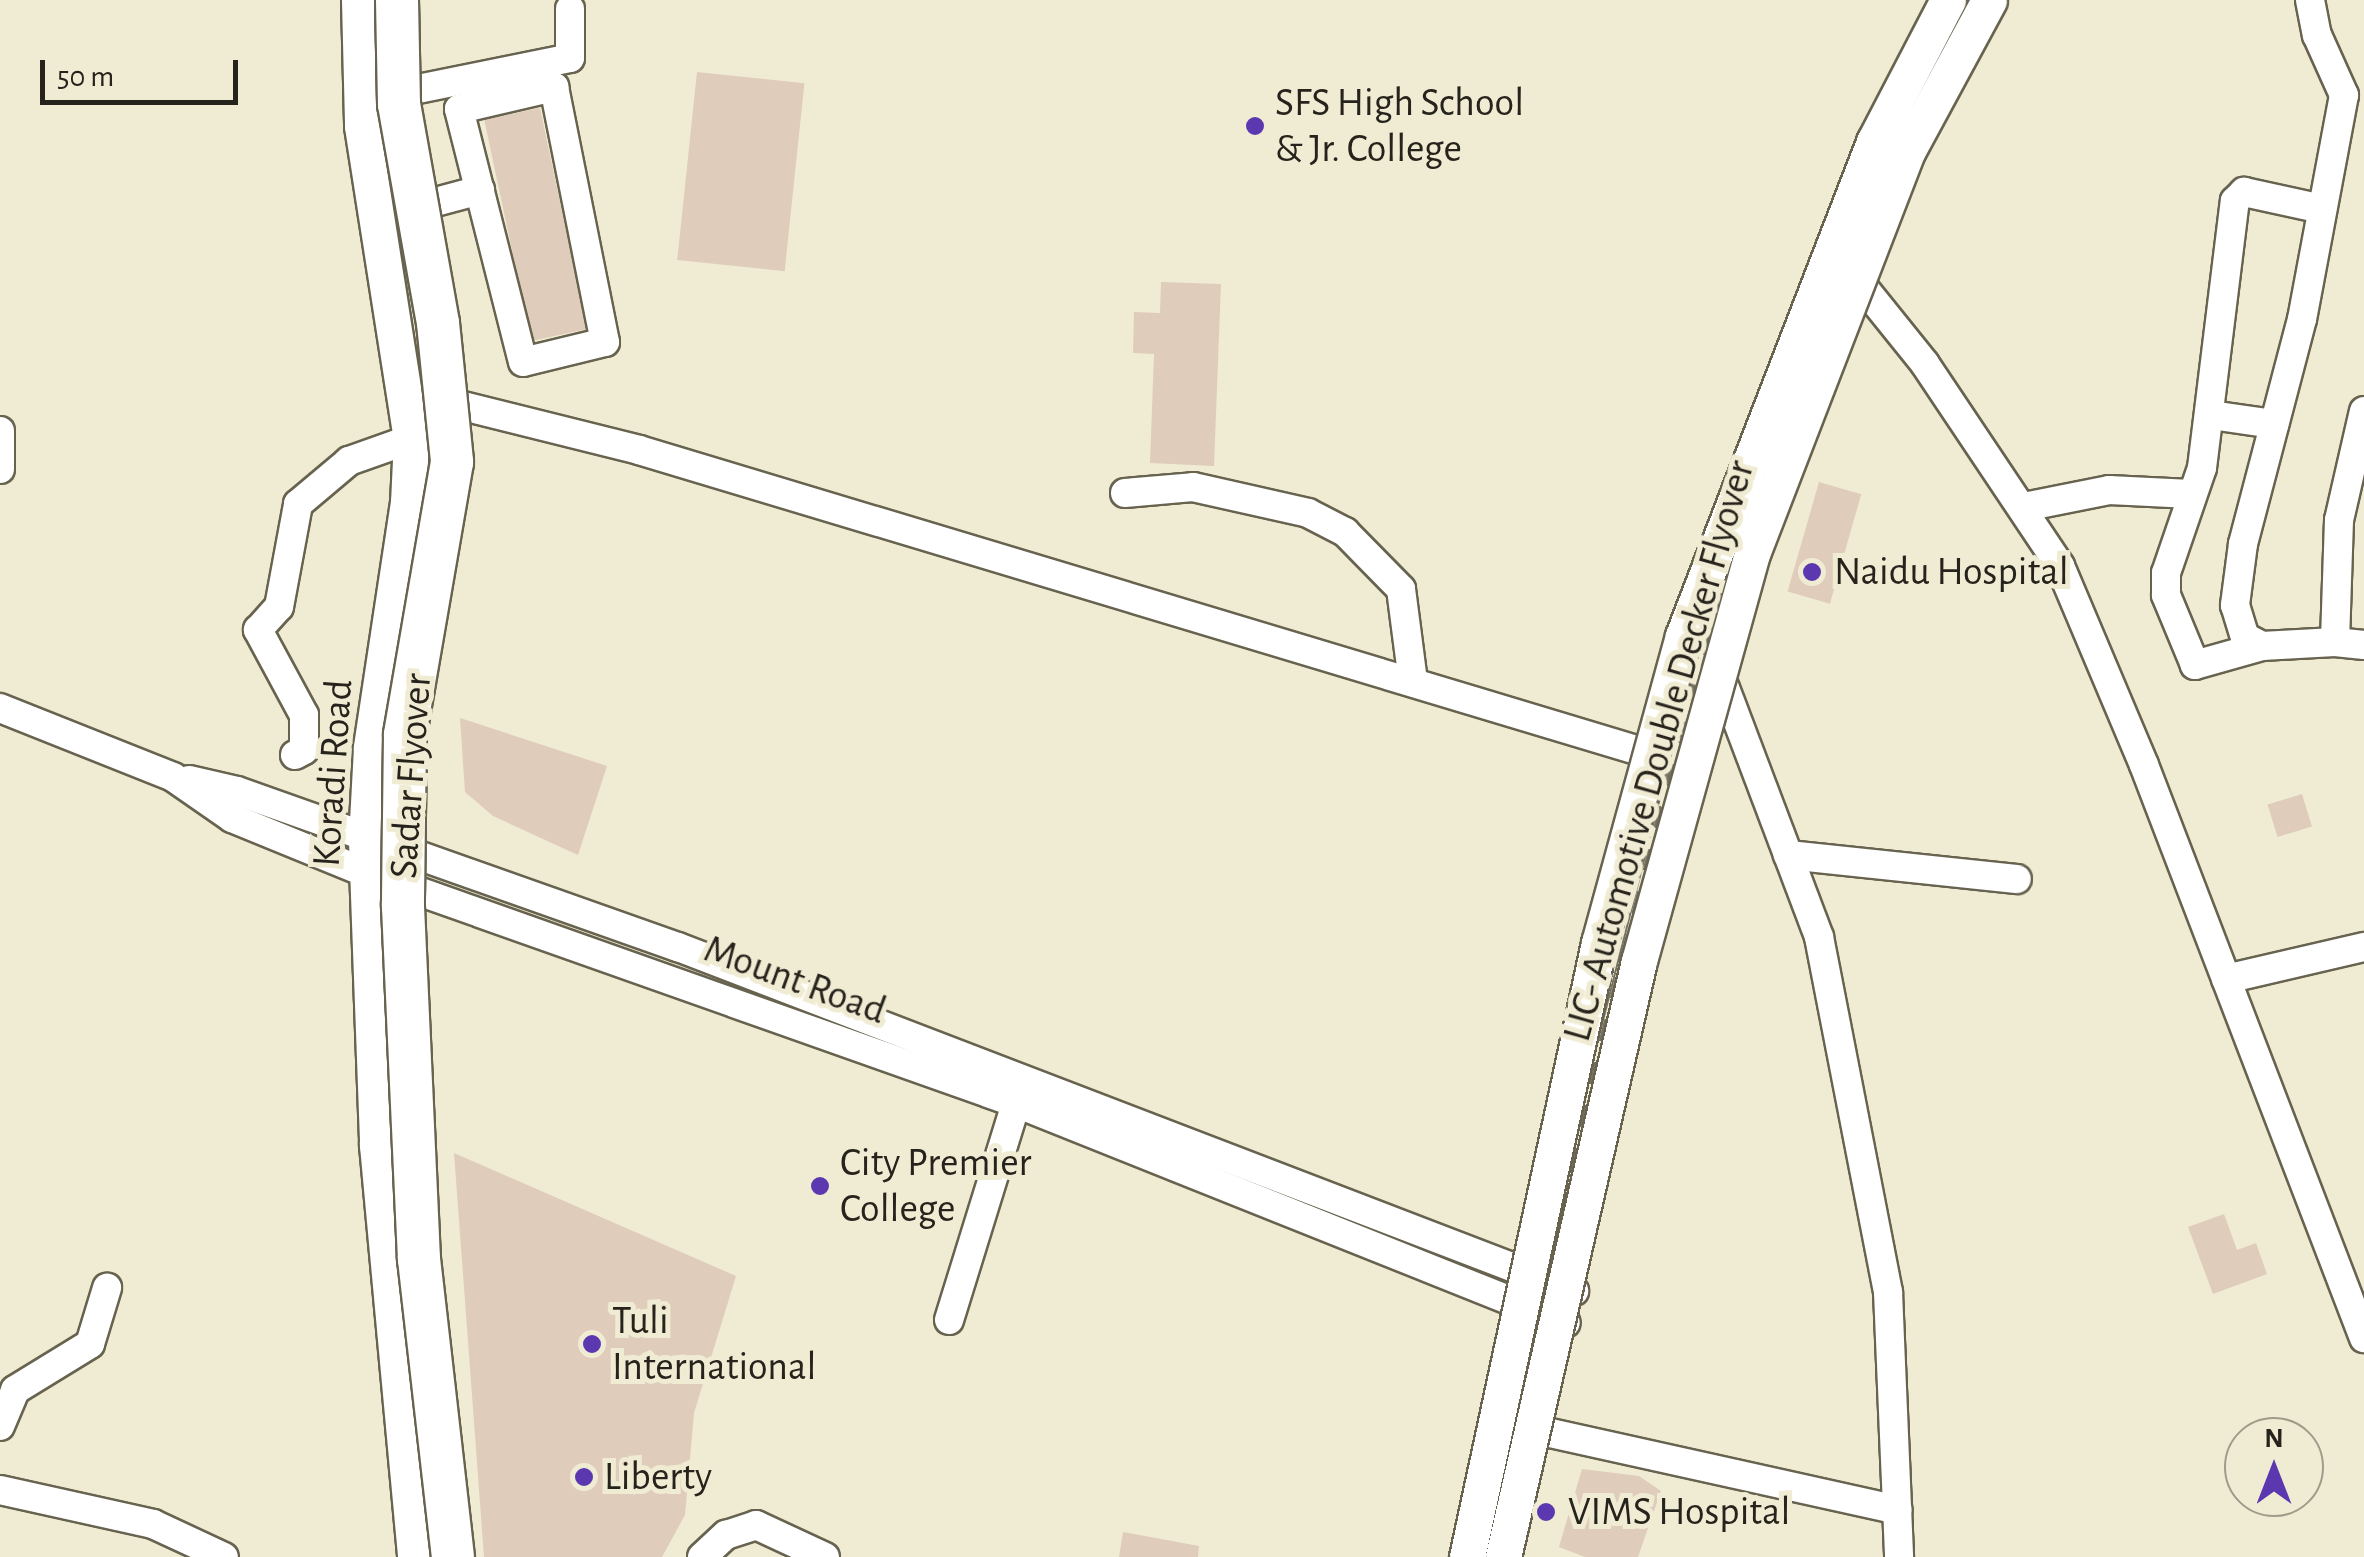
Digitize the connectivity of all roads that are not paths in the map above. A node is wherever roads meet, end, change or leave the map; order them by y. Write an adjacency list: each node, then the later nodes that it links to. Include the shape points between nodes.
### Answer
1 (359, 0): 22 (main road, Koradi Road, via 362,126)
2 (380, 0): 53 (highway, Sadar Flyover, via 385,113 432,424 433,466 389,745 384,821 399,1193)
3 (397, 0): 54 (highway, Sadar Flyover, bridge, via 399,104 438,323 452,462 405,734 403,907 419,1258)
4 (411, 0): 11 (main road)
5 (1936, 0): 15 (main road, via 1872,123)
6 (1948, 0): 59 (main road, LIC- Automotive Double Decker Flyover, bridge, via 1874,142 1683,636 1599,944)
7 (1988, 0): 60 (main road, LIC- Automotive Double Decker Flyover, bridge, via 1908,150 1753,551 1639,961)
8 (1999, 0): 16 (main road, via 1918,148)
9 (2310, 0): 14 (street, via 2317,35 2344,95)
10 (570, 9): 11 (street, via 570,58)
11 (413, 90): 13 (main road)
12 (480, 190): 12 (street, via 523,362 605,342 554,88 459,109); 13 (street)
13 (428, 204): 17 (main road)
14 (2322, 209): 19 (street, via 2244,192 2236,200); 20 (street)
15 (1819, 255): 16 (street); 33 (main road, via 1711,523)
16 (1864, 288): 26 (street); 31 (main road, via 1765,548)
17 (463, 406): 30 (street, via 639,450); 37 (main road, via 460,516 432,682)
18 (2364, 411): 27 (street, via 2339,520)
19 (2212, 415): 20 (street); 25 (street)
20 (2274, 424): 29 (street, via 2243,544 2236,605 2245,637)
21 (0, 431): 23 (street)
22 (411, 439): 34 (street, via 348,461 298,504 279,606 258,630 304,714 304,750); 36 (main road, Koradi Road, via 408,502 371,748)
23 (0, 469)
24 (1125, 493): 30 (street, via 1193,487 1308,513 1345,532 1401,589)
25 (2192, 494): 26 (street, via 2109,490); 29 (street, via 2174,538 2166,584 2196,665)
26 (2024, 507): 40 (street, via 2060,566)
27 (2335, 642): 28 (street); 29 (street)
28 (2364, 645)
29 (2262, 646)
30 (1413, 682): 33 (street)
31 (1725, 688): 35 (street); 44 (main road, via 1645,972)
32 (0, 708): 36 (street, Mount Road, via 173,777 232,818)
33 (1643, 752): 42 (main road, via 1583,961)
34 (295, 755)
35 (1788, 855): 38 (street); 50 (street, via 1820,937 1888,1292)
36 (366, 856): 37 (street, Mount Road); 52 (main road, Koradi Road, via 377,1145)
37 (421, 873): 41 (street, Mount Road); 42 (street, via 678,947); 55 (main road, via 430,1181)
38 (2017, 878)
39 (2364, 946): 40 (street)
40 (2226, 979): 46 (street)
41 (1016, 1103): 42 (street, Mount Road); 45 (street)
42 (1513, 1285): 44 (street); 58 (main road)
43 (106, 1288): 47 (street, via 90,1344 15,1390)
44 (1570, 1307): 48 (main road)
45 (949, 1320)
46 (2364, 1338)
47 (0, 1426)
48 (1546, 1432): 50 (street); 61 (main road)
49 (0, 1490): 51 (street, via 153,1524)
50 (1897, 1510): 62 (street)
51 (224, 1557)
52 (415, 1557)
53 (435, 1557)
54 (454, 1557)
55 (472, 1557)
56 (702, 1557): 57 (street, via 726,1535 756,1525)
57 (824, 1557)
58 (1456, 1557)
59 (1468, 1557)
60 (1503, 1557)
61 (1513, 1557)
62 (1898, 1557)

